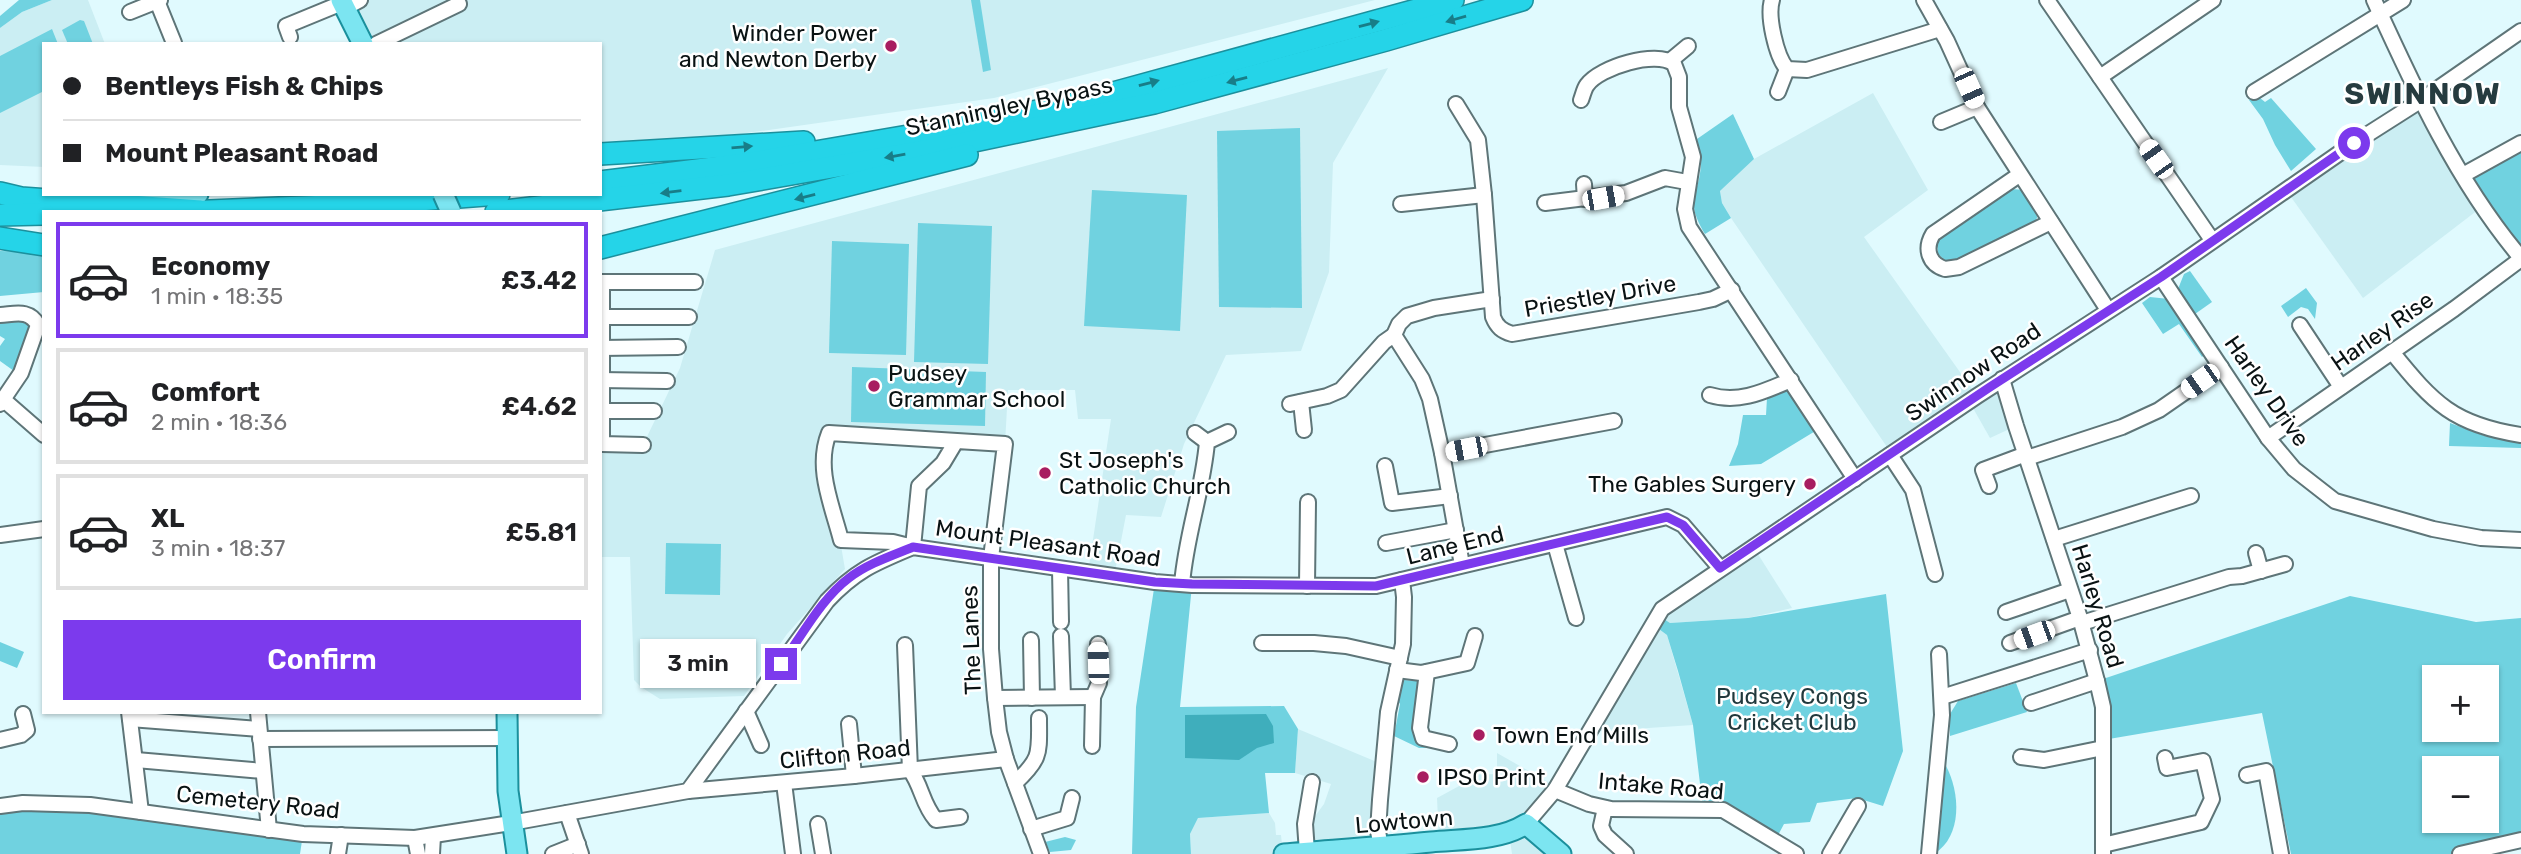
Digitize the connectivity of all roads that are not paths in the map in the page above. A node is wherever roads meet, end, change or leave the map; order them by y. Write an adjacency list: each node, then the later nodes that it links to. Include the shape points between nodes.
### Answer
1 (1453, 0): 32 (highway, Stanningley Bypass, one-way to 1, via 1073,104)
2 (1522, 0): 28 (highway, Stanningley Bypass, one-way to 28)
3 (1772, 0): 22 (street, via 1770,18)
4 (1924, 0): 14 (street)
5 (2047, 0): 23 (street)
6 (2213, 0): 23 (street)
7 (2374, 0): 13 (street)
8 (2403, 0): 13 (street)
9 (158, 1): 12 (street); 17 (street)
10 (347, 3): 16 (street, via 286,26); 18 (main road)
11 (458, 4): 19 (street)
12 (130, 12)
13 (2380, 14): 25 (street); 27 (street)
14 (1940, 29): 22 (street, via 1807,70); 30 (street)
15 (2521, 31): 27 (street, Swinnow Road)
16 (290, 37)
17 (174, 42)
18 (362, 42)
19 (380, 42)
20 (1688, 46): 21 (street)
21 (1670, 61): 26 (street, via 1650,58 1610,71 1588,83); 38 (street, via 1679,77 1679,107 1692,148)
22 (1787, 69): 24 (street)
23 (2100, 77): 55 (street)
24 (1778, 92)
25 (2254, 92)
26 (1581, 100)
27 (2420, 101): 35 (street); 55 (street, Swinnow Road)
28 (1154, 103): 49 (highway, Stanningley Bypass, one-way to 49, via 941,148 729,185); 57 (highway, one-way to 57, via 940,163)
29 (1455, 104): 42 (street, Priestley Drive, via 1478,140)
30 (1977, 107): 31 (street); 36 (street)
31 (1941, 122)
32 (874, 142): 34 (highway, one-way to 32); 37 (highway, Stanningley Bypass)
33 (2521, 143): 35 (street)
34 (602, 154)
35 (2463, 174): 58 (street)
36 (2020, 175): 52 (street); 52 (street, via 1937,230 1928,241 1929,256 1945,270 1959,267)
37 (602, 182)
38 (1687, 182): 44 (street, via 1665,178 1626,194); 62 (street, via 1685,219)
39 (1584, 184): 44 (street)
40 (42, 190): 41 (main road)
41 (0, 191): 47 (highway, via 21,198)
42 (1484, 195): 46 (street); 63 (street, Priestley Drive)
43 (472, 196): 48 (highway)
44 (1585, 199): 45 (street)
45 (1545, 203)
46 (1401, 204)
47 (190, 210)
48 (229, 210)
49 (513, 210)
50 (42, 214): 51 (highway)
51 (0, 215)
52 (2051, 222): 64 (street)
53 (42, 233): 54 (highway)
54 (0, 236): 56 (highway)
55 (2213, 240): 59 (street, Swinnow Road)
56 (42, 245)
57 (602, 248)
58 (2521, 259): 73 (street, Harley Rise)
59 (2161, 277): 64 (street, Swinnow Road); 74 (street, Harley Drive)
60 (602, 282): 61 (street)
61 (695, 282)
62 (1732, 290): 63 (street, Priestley Drive, via 1706,301 1512,334 1495,323); 77 (street)
63 (1492, 299): 69 (street, via 1407,316)
64 (2108, 310): 75 (street, Swinnow Road)
65 (0, 315): 71 (street, via 33,316 38,325)
66 (602, 317): 67 (street)
67 (689, 317)
68 (2300, 325): 79 (street)
69 (1394, 335): 85 (street, via 1341,390 1295,403); 93 (street, via 1422,379)
70 (678, 347): 72 (street)
71 (38, 348): 81 (street)
72 (602, 348)
73 (2392, 352): 79 (street, Harley Rise); 88 (street, via 2442,408 2497,432)
74 (2221, 367): 89 (street, Harley Drive); 95 (street, via 2147,416)
75 (2003, 379): 94 (street, Swinnow Road); 95 (street, Harley Road)
76 (602, 380): 78 (street)
77 (1791, 380): 80 (street, via 1733,400); 97 (street)
78 (667, 381)
79 (2342, 387): 89 (street, Harley Rise)
80 (1710, 396)
81 (2, 402): 87 (street)
82 (602, 411): 83 (street)
83 (654, 411)
84 (1614, 421): 93 (street)
85 (1304, 430)
86 (1228, 432): 119 (street, via 1201,437 1200,490)
87 (42, 433)
88 (2521, 435)
89 (2268, 438): 106 (street, Harley Drive, via 2294,469 2335,501 2433,529)
90 (955, 443): 109 (street, via 943,463 919,486); 109 (street, via 829,433 822,467 841,540); 111 (street, The Lanes, via 1005,444)
91 (602, 444): 92 (street)
92 (643, 445)
93 (1442, 453): 99 (street)
94 (1890, 455): 97 (street, Swinnow Road); 117 (street, via 1913,490)
95 (2027, 456): 98 (street, via 1983,470); 105 (street, Harley Road)
96 (1385, 466): 99 (street, via 1392,503)
97 (1855, 479): 114 (street, Swinnow Road)
98 (1989, 486)
99 (1450, 496): 103 (street)
100 (2191, 496): 105 (street)
101 (1308, 502): 120 (street)
102 (42, 529): 104 (street)
103 (1456, 530): 107 (street); 113 (street)
104 (0, 535)
105 (2054, 539): 121 (street, Harley Road)
106 (2521, 540)
107 (1386, 543)
108 (1555, 544): 113 (street, Lane End); 114 (street, Lane End, via 1667,517 1683,525); 123 (street)
109 (913, 547): 111 (street, Mount Pleasant Road); 142 (street, Mount Pleasant Road, via 848,578)
110 (2256, 554): 116 (street)
111 (991, 558): 115 (street, Mount Pleasant Road); 139 (street, The Lanes)
112 (2285, 564): 116 (street)
113 (1462, 565): 118 (street, Lane End)
114 (1720, 568): 167 (street, Swinnow Road, via 1662,609)
115 (1060, 569): 119 (street, Mount Pleasant Road); 137 (street)
116 (2261, 571): 124 (street, via 2229,576)
117 (1935, 574)
118 (1402, 580): 120 (street, Mount Pleasant Road, via 1376,586); 133 (street, Lane End)
119 (1182, 584): 120 (street, Mount Pleasant Road)
120 (1307, 586)
121 (2070, 590): 122 (street); 124 (street, Harley Road)
122 (2006, 612)
123 (1576, 618)
124 (2081, 621): 128 (street); 131 (street, Harley Road)
125 (1475, 636): 134 (street, via 1471,669)
126 (1031, 640): 140 (street)
127 (1262, 643): 133 (street, via 1346,646)
128 (2010, 643)
129 (1098, 644): 136 (street, via 1099,683)
130 (905, 645): 160 (street)
131 (2090, 650): 135 (street, Harley Road); 138 (street)
132 (1939, 654): 138 (street)
133 (1399, 664): 134 (street); 187 (street, Lane End, via 1385,731)
134 (1427, 672): 152 (street, via 1420,728 1423,738)
135 (2097, 681): 141 (street); 155 (street, Harley Road)
136 (1093, 696): 137 (street); 154 (street)
137 (1063, 697): 140 (street)
138 (1942, 697): 202 (street)
139 (995, 698): 140 (street); 158 (street, The Lanes)
140 (1032, 698)
141 (2032, 703)
142 (746, 711): 153 (street); 168 (street, Mount Pleasant Road)
143 (23, 714): 151 (street, via 27,730)
144 (258, 714): 149 (street)
145 (507, 714): 150 (main road)
146 (130, 716): 149 (street); 159 (street)
147 (1039, 718): 166 (street, via 1039,753)
148 (849, 724): 163 (street)
149 (260, 734): 150 (street); 161 (street)
150 (508, 738): 176 (main road)
151 (0, 740)
152 (1449, 744)
153 (761, 745)
154 (1092, 746)
155 (2103, 748): 156 (street, via 2044,760); 186 (street, Harley Road)
156 (2021, 757)
157 (2165, 758): 186 (street, via 2167,768 2203,761 2212,799 2201,822)
158 (1006, 759): 160 (street, Clifton Road); 166 (street, The Lanes)
159 (136, 760): 161 (street); 173 (street)
160 (909, 770): 163 (street, Clifton Road); 175 (street, via 926,809 936,820)
161 (263, 771): 180 (street)
162 (2248, 775): 203 (street, via 2266,771)
163 (854, 776): 165 (street, Clifton Road)
164 (1312, 782): 188 (street)
165 (784, 783): 168 (street, Clifton Road); 194 (street)
166 (1015, 783): 179 (street, The Lanes)
167 (1555, 790): 172 (street, Intake Road); 178 (street, Swinnow Road)
168 (688, 791): 174 (street)
169 (1072, 798): 179 (street, via 1067,818)
170 (0, 806): 173 (street, Cemetery Road, via 90,805)
171 (1858, 806): 201 (street)
172 (1605, 808): 199 (street, via 1601,826 1605,835); 200 (street, Intake Road, via 1723,810)
173 (141, 812): 180 (street, Cemetery Road)
174 (567, 813): 176 (street); 185 (street)
175 (960, 817)
176 (511, 823): 182 (street, Cemetery Road); 192 (main road)
177 (818, 824): 195 (street)
178 (1526, 824): 187 (main road, Lowtown, via 1472,839); 198 (main road)
179 (1031, 829): 196 (street, The Lanes)
180 (269, 830): 181 (street, Cemetery Road)
181 (341, 835): 183 (street, Cemetery Road); 189 (street)
182 (433, 836): 183 (street, Cemetery Road); 191 (street)
183 (415, 838): 190 (street)
184 (2521, 840): 204 (street)
185 (579, 849): 193 (street)
186 (2103, 849)
187 (1381, 851): 188 (main road, Lowtown)
188 (1307, 852): 197 (main road, Lowtown)
189 (338, 854)
190 (418, 854)
191 (432, 854)
192 (517, 854)
193 (553, 854)
194 (793, 854)
195 (823, 854)
196 (1041, 854)
197 (1284, 854)
198 (1561, 854)
199 (1626, 854)
200 (1796, 854)
201 (1830, 854)
202 (1928, 854)
203 (2281, 854)
204 (2460, 854)

